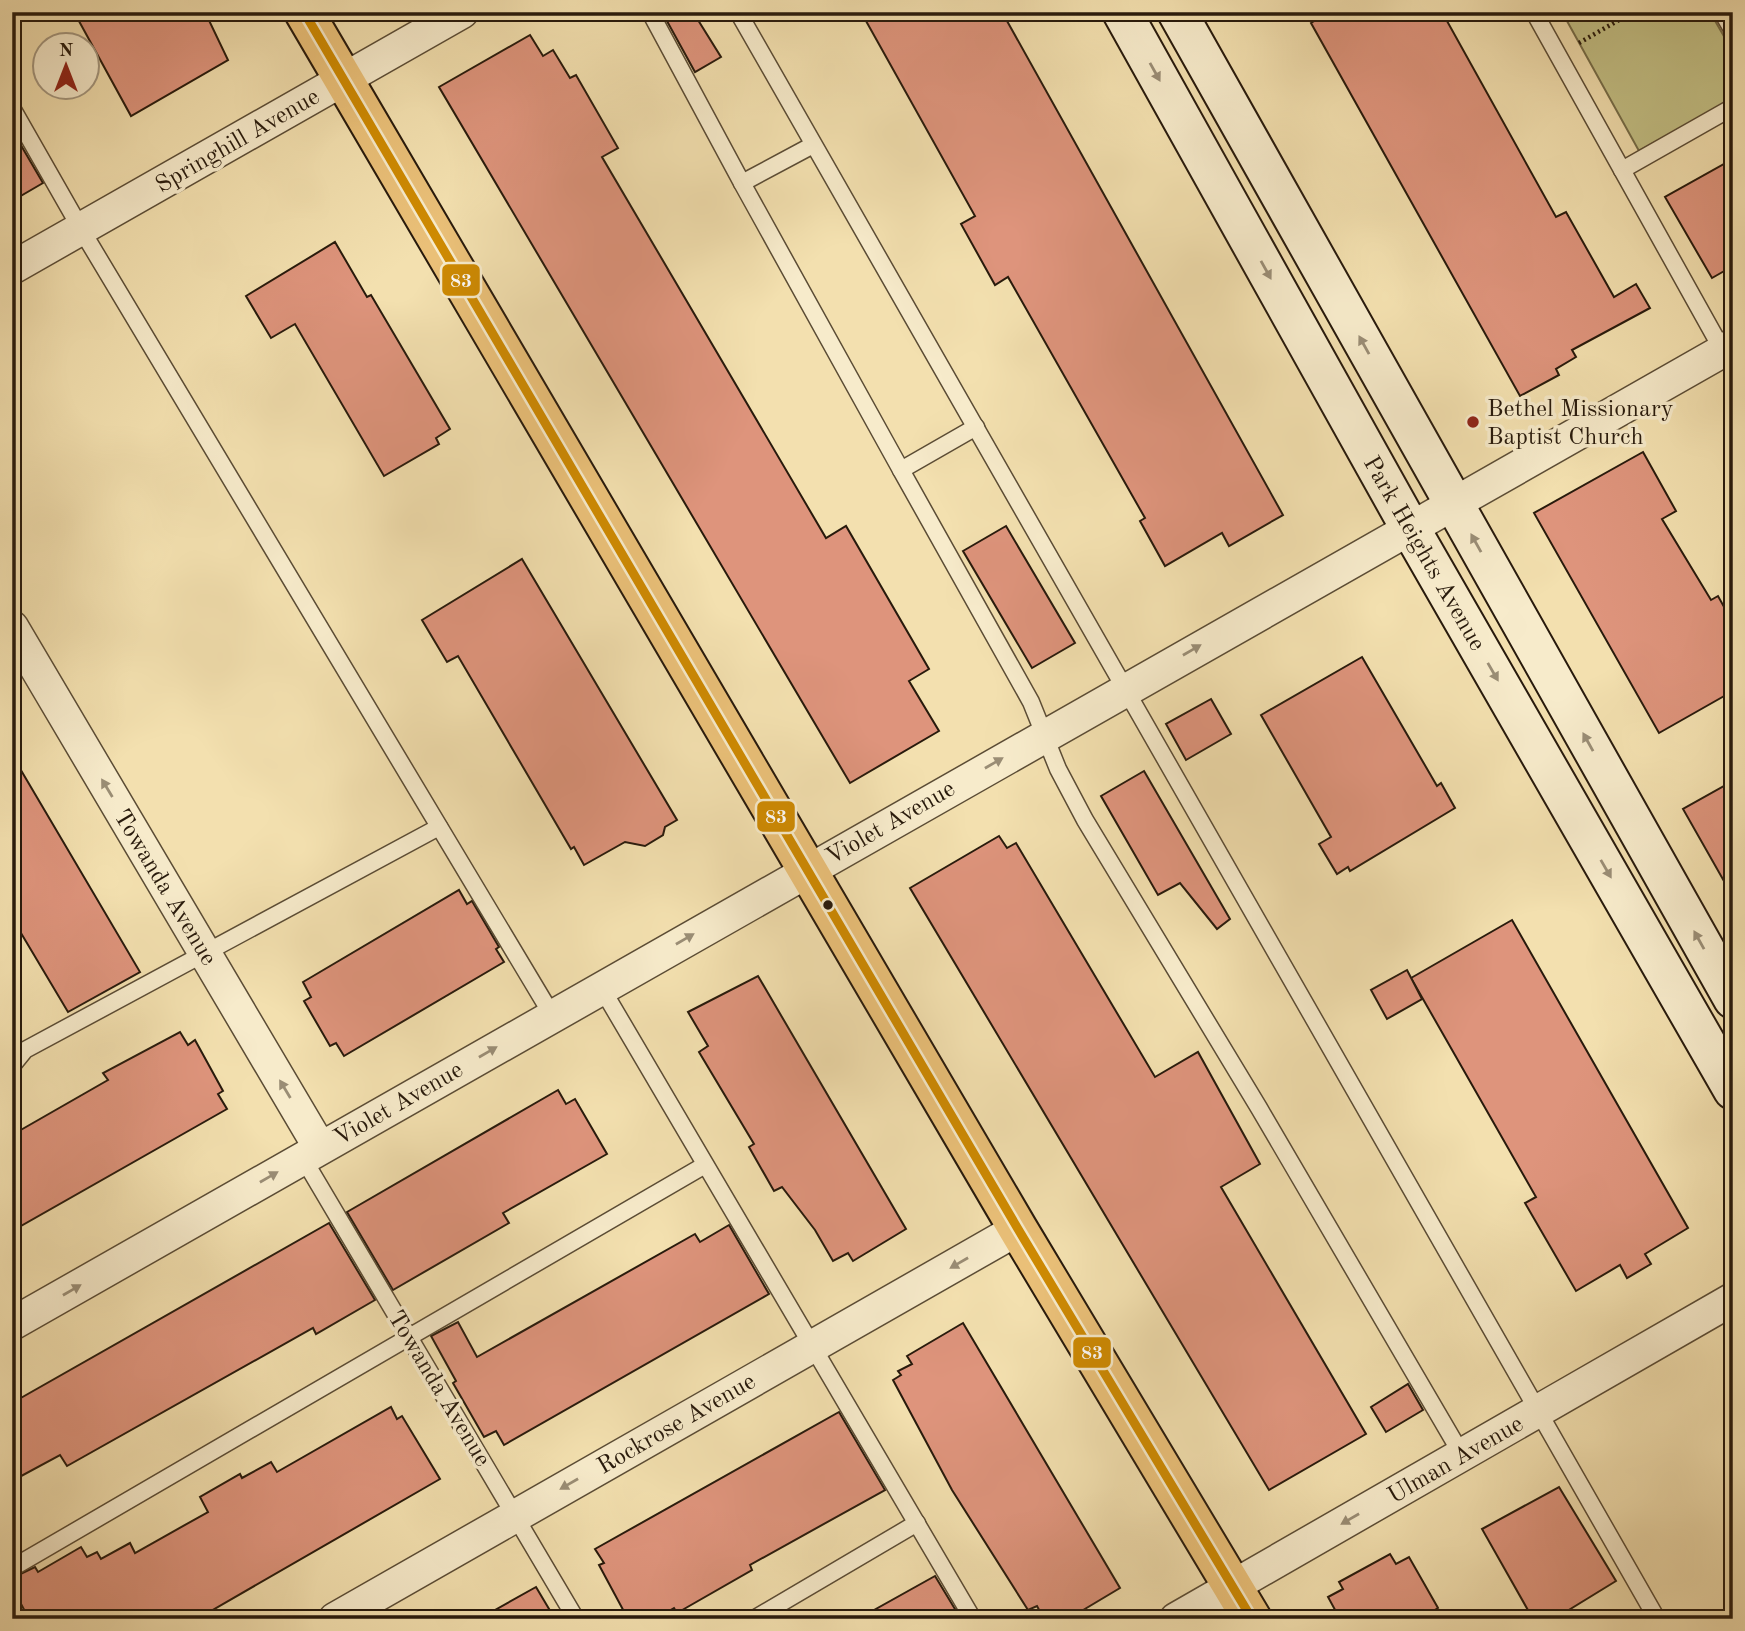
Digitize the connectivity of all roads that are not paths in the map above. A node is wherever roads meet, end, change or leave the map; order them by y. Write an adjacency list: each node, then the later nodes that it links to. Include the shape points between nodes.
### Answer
1 (304, 12): 10 (main road)
2 (462, 12): 10 (street, Springhill Avenue)
3 (650, 12): 15 (lane)
4 (738, 12): 13 (lane)
5 (1122, 12): 22 (main road, Park Heights Avenue, one-way to 22)
6 (1177, 12): 21 (main road, Park Heights Avenue, one-way to 6)
7 (1534, 12): 14 (lane)
8 (1722, 12): 9 (lane)
9 (1733, 31)
10 (344, 80): 16 (street, Springhill Avenue); 27 (main road)
11 (1733, 107): 14 (lane)
12 (12, 108): 16 (lane)
13 (813, 145): 15 (lane); 19 (lane)
14 (1622, 170): 18 (lane)
15 (741, 183): 20 (lane)
16 (81, 229): 17 (street, Springhill Avenue); 26 (lane)
17 (12, 268)
18 (1729, 355): 21 (street, Violet Avenue)
19 (976, 427): 20 (lane); 24 (lane)
20 (901, 470): 25 (lane)
21 (1453, 503): 22 (street, Violet Avenue); 30 (main road, Park Heights Avenue, one-way to 21)
22 (1410, 528): 24 (street, Violet Avenue, one-way to 22); 33 (main road, Park Heights Avenue, one-way to 33)
23 (12, 627): 28 (street, Towanda Avenue, one-way to 23)
24 (1126, 688): 25 (street, Violet Avenue); 41 (lane)
25 (1046, 734): 27 (street, Violet Avenue, one-way to 25); 42 (lane, via 1058,769 1085,820)
26 (439, 827): 28 (lane); 31 (lane)
27 (807, 870): 29 (street, Violet Avenue, one-way to 27); 36 (main road)
28 (205, 952): 32 (lane, via 25,1050); 34 (street, Towanda Avenue, one-way to 28)
29 (601, 988): 31 (street, Violet Avenue); 35 (lane)
30 (1733, 999)
31 (552, 1015): 34 (street, Violet Avenue, one-way to 31)
32 (12, 1066)
33 (1733, 1090)
34 (311, 1153): 38 (street, Violet Avenue, one-way to 34); 39 (lane, Towanda Avenue)
35 (705, 1165): 39 (lane); 40 (lane)
36 (1018, 1229): 40 (street, Rockrose Avenue, one-way to 40); 46 (main road)
37 (1733, 1299): 41 (street, Ulman Avenue)
38 (12, 1324)
39 (409, 1337): 43 (lane, Towanda Avenue); 45 (lane)
40 (812, 1346): 43 (street, Rockrose Avenue, one-way to 43); 44 (lane)
41 (1536, 1412): 42 (street, Ulman Avenue); 53 (lane)
42 (1462, 1455): 46 (street, Ulman Avenue, one-way to 46)
43 (515, 1515): 47 (street, Rockrose Avenue); 48 (lane, Towanda Avenue)
44 (917, 1524): 49 (lane); 50 (lane)
45 (12, 1568)
46 (1233, 1586): 51 (street, Ulman Avenue); 52 (main road)
47 (335, 1619)
48 (576, 1619)
49 (754, 1619)
50 (973, 1619)
51 (1176, 1619)
52 (1252, 1619)
53 (1657, 1619)

